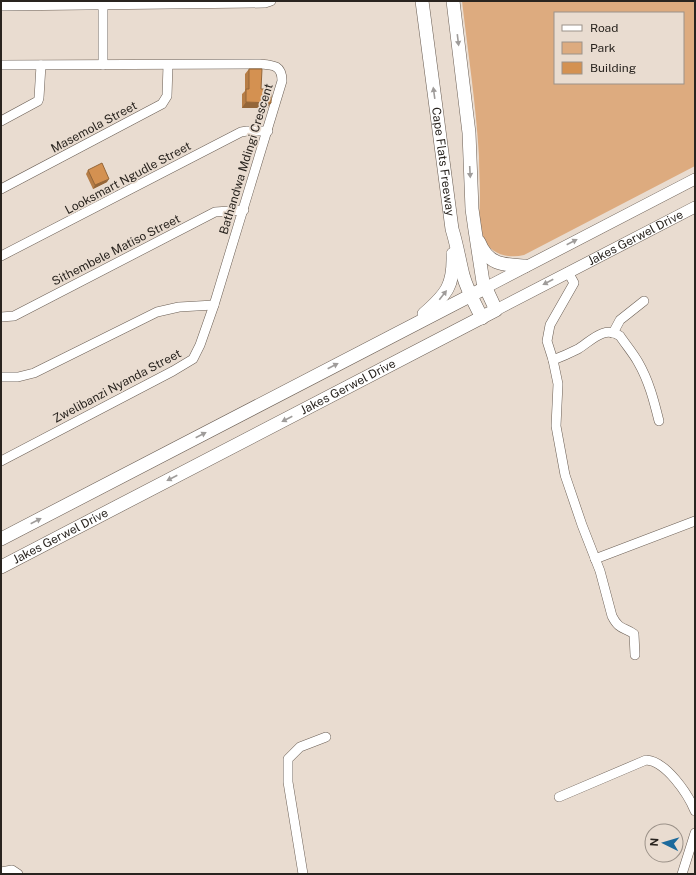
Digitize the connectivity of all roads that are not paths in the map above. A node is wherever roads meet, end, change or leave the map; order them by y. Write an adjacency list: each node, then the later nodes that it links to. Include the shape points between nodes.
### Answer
1 (271, 1): 6 (street, via 265,4)
2 (422, 1): 18 (highway, Cape Flats Freeway, one-way to 2)
3 (453, 1): 19 (highway, Cape Flats Freeway, one-way to 19, via 469,133)
4 (103, 3): 5 (street); 7 (street); 9 (street)
5 (165, 3): 6 (street)
6 (226, 3)
7 (1, 6)
8 (41, 65): 9 (street, Bathandwa Mdingi Crescent); 11 (street, Bathandwa Mdingi Crescent); 12 (street, via 38,101)
9 (103, 65): 10 (street, Bathandwa Mdingi Crescent)
10 (168, 65): 13 (street, Bathandwa Mdingi Crescent, via 276,66 280,70 282,81); 15 (street, Masemola Street, via 167,96 162,104)
11 (1, 66)
12 (1, 121)
13 (268, 131): 17 (street, Bathandwa Mdingi Crescent); 20 (street, Looksmart Ngudle Street, via 241,132)
14 (695, 179): 21 (main road, Jakes Gerwel Drive, one-way to 14)
15 (1, 189)
16 (695, 206): 22 (main road, Jakes Gerwel Drive)
17 (244, 210): 26 (street, Bathandwa Mdingi Crescent); 28 (street, Sithembele Matiso Street, via 215,212 14,316)
18 (452, 229): 24 (highway, Cape Flats Freeway, via 463,275); 30 (highway, one-way to 18, via 450,285 453,265)
19 (475, 230): 21 (highway, via 484,252 494,261); 23 (highway, Cape Flats Freeway)
20 (1, 256)
21 (525, 266): 23 (main road, Jakes Gerwel Drive)
22 (568, 272): 27 (main road, Jakes Gerwel Drive, one-way to 27); 32 (street, via 574,283 547,335 548,348)
23 (485, 288): 24 (highway, Jakes Gerwel Drive); 27 (highway, Cape Flats Freeway)
24 (471, 295): 29 (highway, Cape Flats Freeway); 30 (highway, Jakes Gerwel Drive)
25 (644, 301): 31 (street, via 620,320)
26 (214, 305): 33 (street, via 164,310 132,323 34,373 18,377); 35 (street, Zwelibanzi Nyanda Street, via 196,355 188,362)
27 (496, 310): 29 (highway, Jakes Gerwel Drive)
28 (1, 317)
29 (482, 318): 39 (highway, Jakes Gerwel Drive, one-way to 39)
30 (417, 323): 37 (highway, Jakes Gerwel Drive, one-way to 30)
31 (613, 333): 32 (street, via 599,334 581,348); 34 (street, via 620,336 638,361 653,397)
32 (553, 360): 38 (street, via 558,384 556,426 562,460)
33 (1, 377)
34 (658, 422)
35 (1, 461)
36 (695, 521): 38 (street)
37 (1, 539)
38 (595, 559): 40 (street, via 615,622 620,628 634,634)
39 (1, 567)
40 (635, 655)
41 (326, 737): 47 (street, via 300,746 288,759 288,782)
42 (559, 797): 43 (street, via 649,760 674,779)
43 (695, 810)
44 (695, 833): 48 (street)
45 (1, 872): 46 (street, via 12,870)
46 (18, 874)
47 (303, 874)
48 (682, 874)

